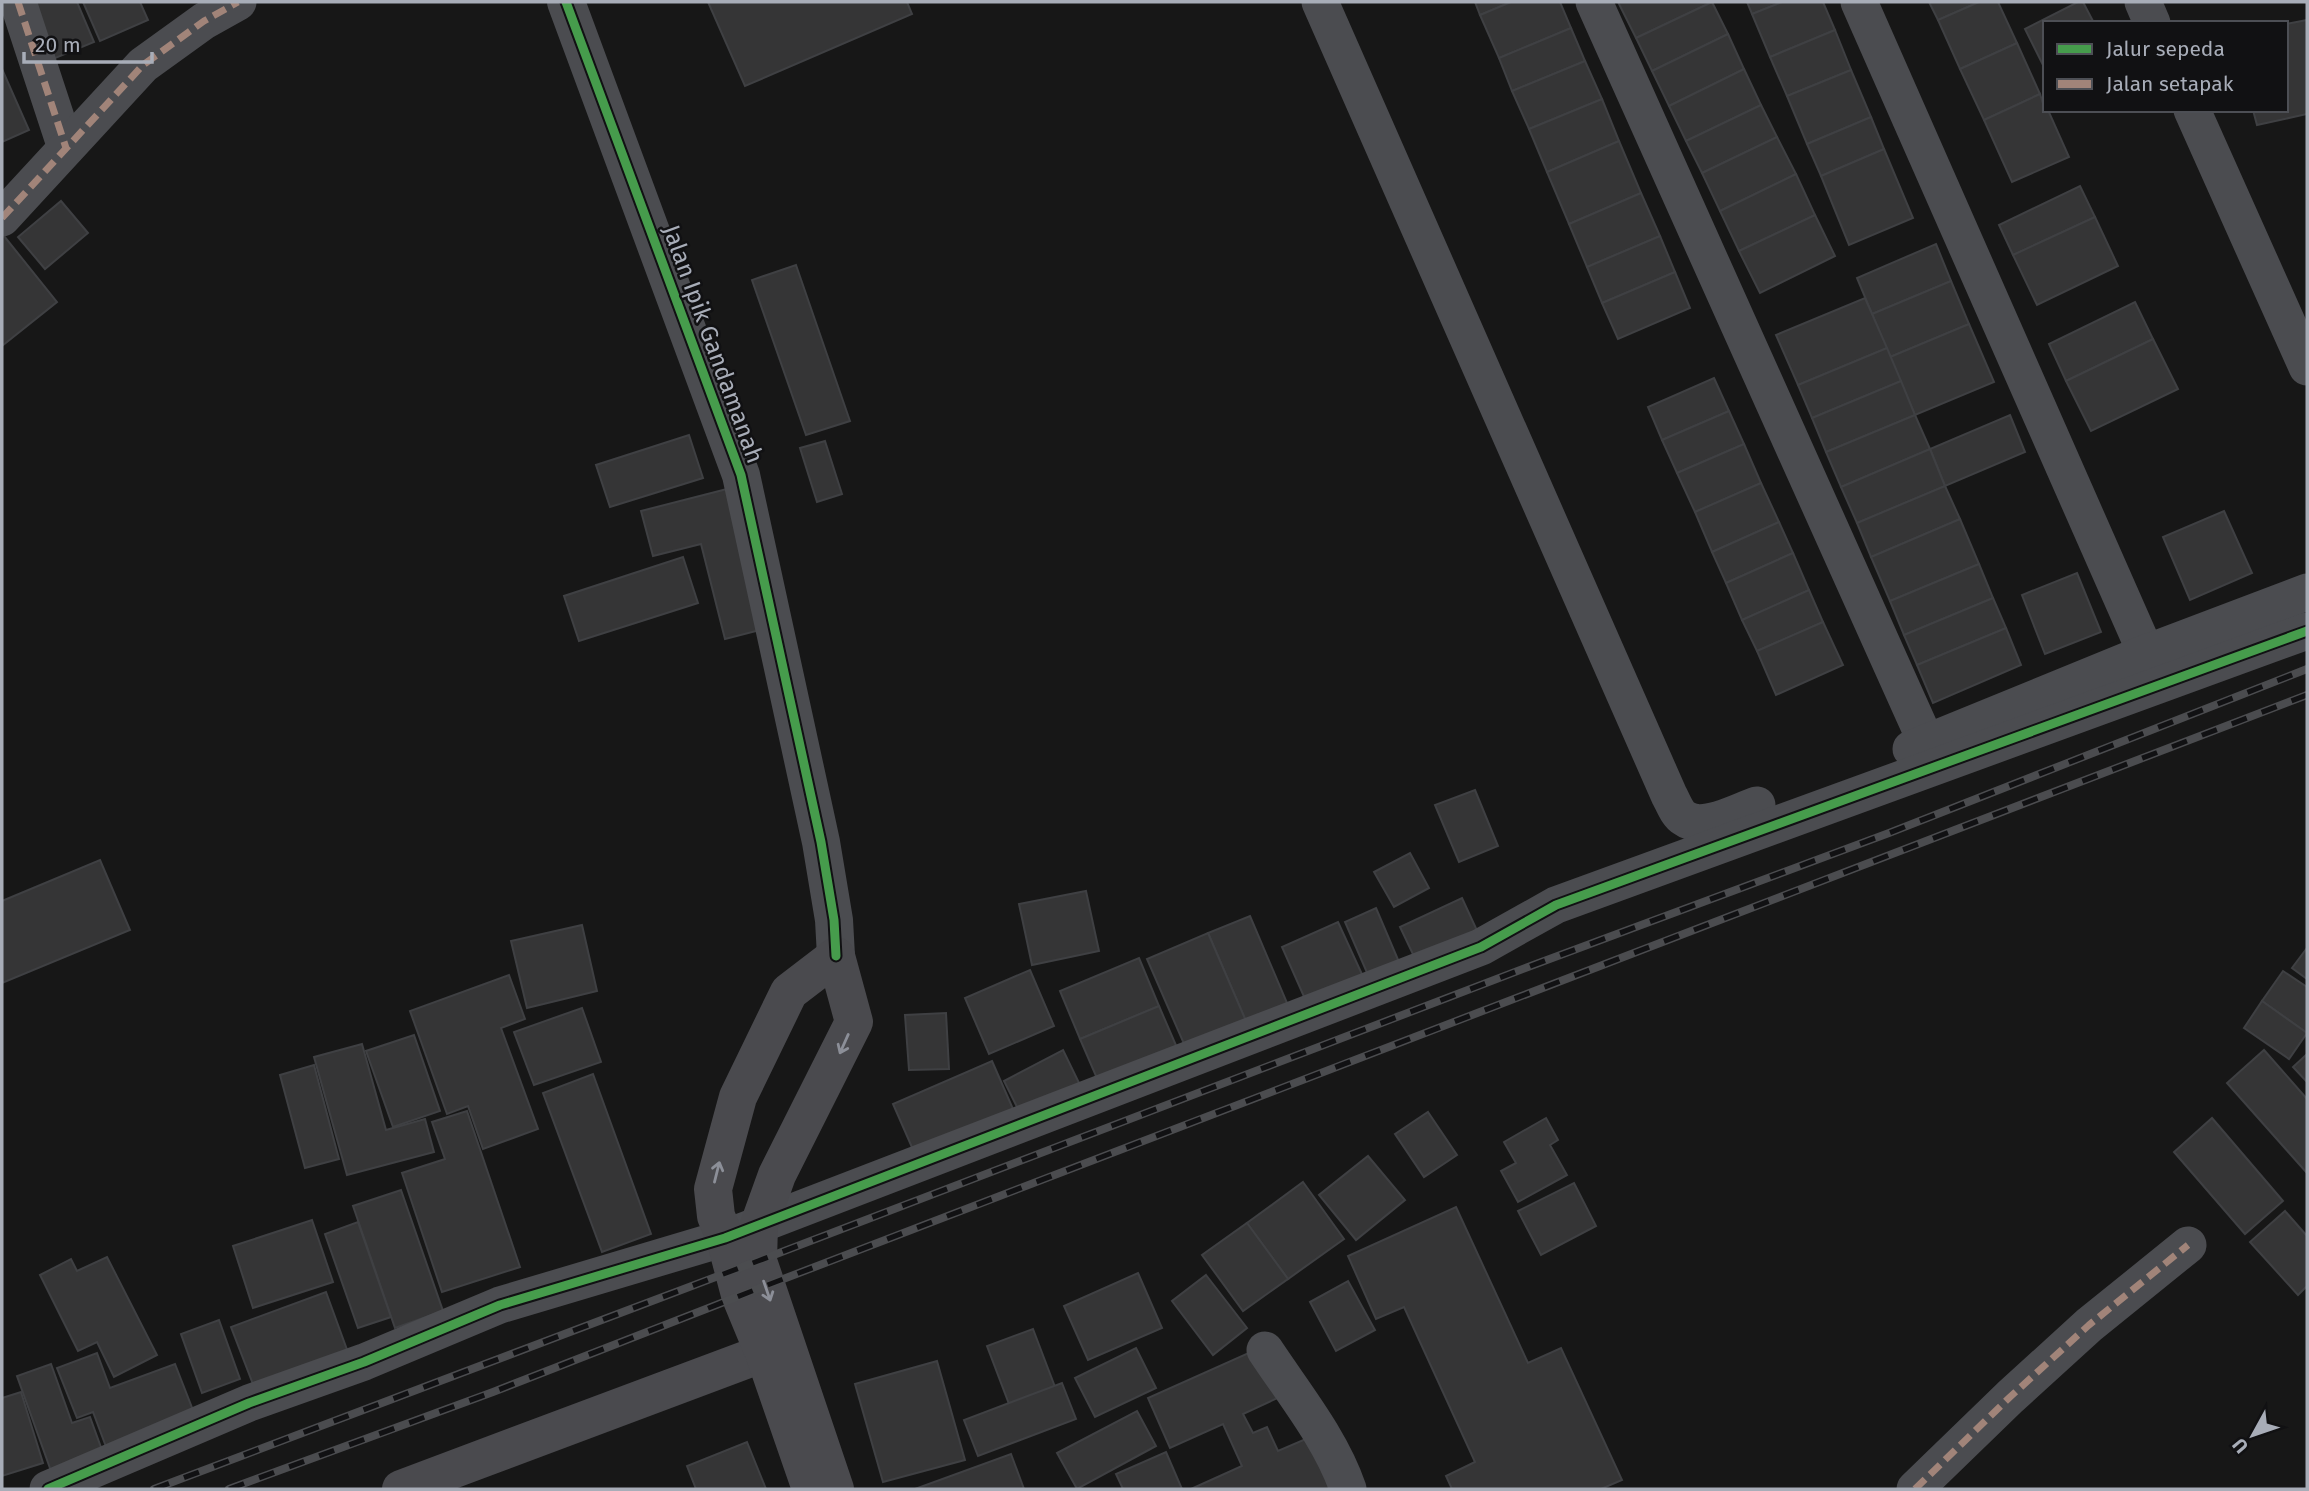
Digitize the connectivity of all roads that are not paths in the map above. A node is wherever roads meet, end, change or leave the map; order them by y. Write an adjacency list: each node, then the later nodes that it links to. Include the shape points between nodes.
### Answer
1 (18, 2): 10 (street)
2 (237, 2): 10 (street, via 143,65)
3 (566, 2): 17 (street, Jalan Ipik Gandamanah, via 741,475 821,842)
4 (1320, 2): 16 (street, via 1682,817 1695,823 1714,820)
5 (1594, 2): 16 (street)
6 (1859, 2): 15 (street)
7 (2143, 2): 8 (street)
8 (2151, 21)
9 (2193, 112): 12 (street)
10 (66, 148): 11 (street)
11 (2, 218)
12 (2307, 367)
13 (2307, 592): 15 (street)
14 (2307, 631): 18 (street, via 1556,905 1481,947)
15 (2146, 653): 16 (street)
16 (1927, 744)
17 (836, 956): 18 (main road, Jalan Ipik Gandamanah, one-way to 18, via 854,1022); 18 (main road, Jalan Ipik Gandamanah, one-way to 17, via 716,1216 713,1189 738,1097 789,992)
18 (742, 1231): 21 (main road, Jalan Ipik Gandamanah, via 740,1296); 22 (street, via 500,1305 364,1362 249,1403); 25 (main road, Jalan Ipik Gandamanah, one-way to 25, via 758,1261)
19 (2188, 1245): 27 (street, via 2069,1343)
20 (1265, 1350): 26 (street, via 1322,1437)
21 (764, 1353): 23 (main road); 24 (main road, Jalan Ipik Gandamanah)
22 (48, 1489)
23 (401, 1489)
24 (811, 1489)
25 (835, 1489)
26 (1348, 1489)
27 (1915, 1489)

